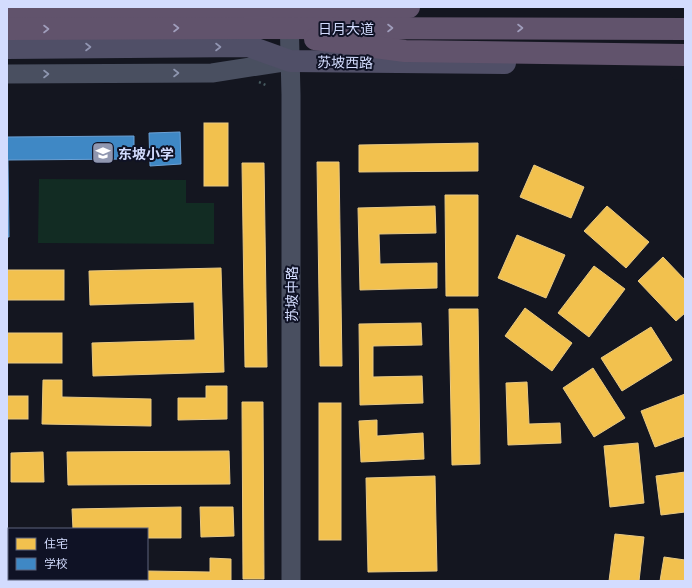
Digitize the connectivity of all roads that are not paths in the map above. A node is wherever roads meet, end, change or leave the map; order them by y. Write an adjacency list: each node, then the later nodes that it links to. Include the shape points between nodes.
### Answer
1 (289, 7): 9 (street, 苏坡中路)
2 (409, 7): 3 (highway, 日月大道, bridge)
3 (7, 10)
4 (245, 28): 5 (highway, 日月大道, one-way to 4, bridge); 6 (highway, 日月大道, one-way to 6, bridge); 8 (highway, bridge, via 405,51)
5 (7, 29)
6 (685, 29)
7 (7, 48): 9 (main road, 苏坡西路, one-way to 9, via 248,46)
8 (685, 55)
9 (290, 61): 10 (main road, 苏坡西路); 11 (street, one-way to 9, via 212,73); 12 (street, 苏坡中路)
10 (685, 65)
11 (7, 74)
12 (291, 581)

